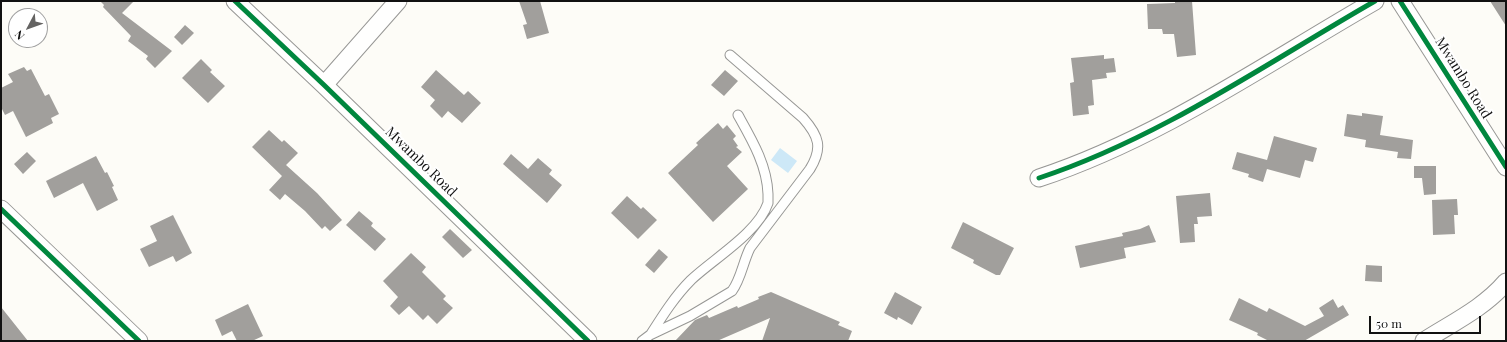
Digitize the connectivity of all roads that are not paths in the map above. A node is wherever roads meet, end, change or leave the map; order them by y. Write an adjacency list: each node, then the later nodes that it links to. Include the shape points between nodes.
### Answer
1 (235, 1): 6 (street, Mwambo Road)
2 (398, 1): 6 (street)
3 (1375, 1): 9 (street, via 1184,114 1142,136)
4 (1400, 1): 8 (street, Mwambo Road)
5 (730, 55): 12 (lane, via 803,118 816,139 816,159 750,248 732,291 690,316)
6 (324, 85): 14 (street, Mwambo Road)
7 (738, 115): 12 (lane, via 757,149 768,183 768,202 758,220 735,244 691,280 674,299)
8 (1506, 167)
9 (1040, 178)
10 (1, 209): 13 (street)
11 (1506, 282): 16 (street, via 1474,310)
12 (650, 335): 15 (lane)
13 (139, 341)
14 (588, 341)
15 (642, 341)
16 (1424, 341)

